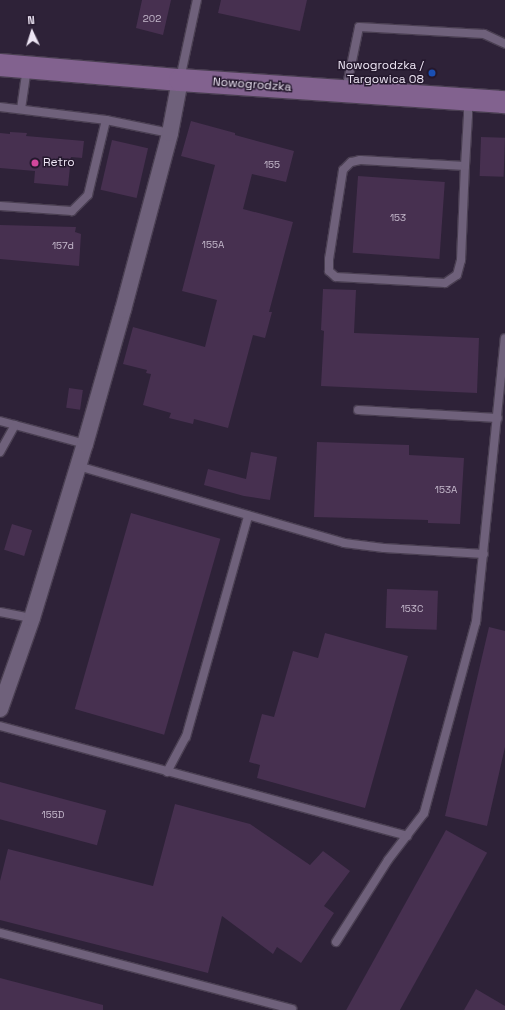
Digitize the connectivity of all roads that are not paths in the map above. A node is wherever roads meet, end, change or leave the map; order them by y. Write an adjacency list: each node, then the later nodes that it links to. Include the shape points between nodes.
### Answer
1 (197, 0): 5 (lane)
2 (505, 44): 6 (lane, via 484,34 359,27)
3 (0, 65): 4 (main road, Nowogrodzka)
4 (28, 67): 5 (main road, Nowogrodzka); 10 (lane)
5 (180, 80): 6 (main road, Nowogrodzka); 12 (street)
6 (346, 91): 7 (main road, Nowogrodzka)
7 (468, 99): 8 (main road, Nowogrodzka); 13 (lane)
8 (505, 102)
9 (0, 107): 10 (lane)
10 (21, 109): 11 (lane)
11 (106, 120): 12 (lane); 14 (lane, via 88,195 72,211)
12 (170, 133): 20 (street, via 124,310)
13 (466, 166): 13 (lane, via 461,260 457,275 445,283 336,277 329,271 343,170 351,162 360,160)
14 (0, 206)
15 (505, 338): 17 (lane)
16 (358, 410): 17 (lane)
17 (498, 418): 24 (lane)
18 (0, 422): 19 (lane)
19 (15, 425): 20 (lane); 21 (lane)
20 (85, 444): 22 (street)
21 (0, 452)
22 (78, 466): 23 (lane); 26 (street)
23 (248, 516): 24 (lane, via 344,543); 29 (lane, via 186,737)
24 (484, 554): 30 (lane, via 476,622 424,813)
25 (0, 612): 26 (lane)
26 (32, 618): 27 (street)
27 (0, 709)
28 (0, 726): 29 (lane)
29 (167, 772): 30 (lane)
30 (406, 836): 32 (lane)
31 (0, 933): 33 (lane)
32 (336, 942)
33 (292, 1008)

